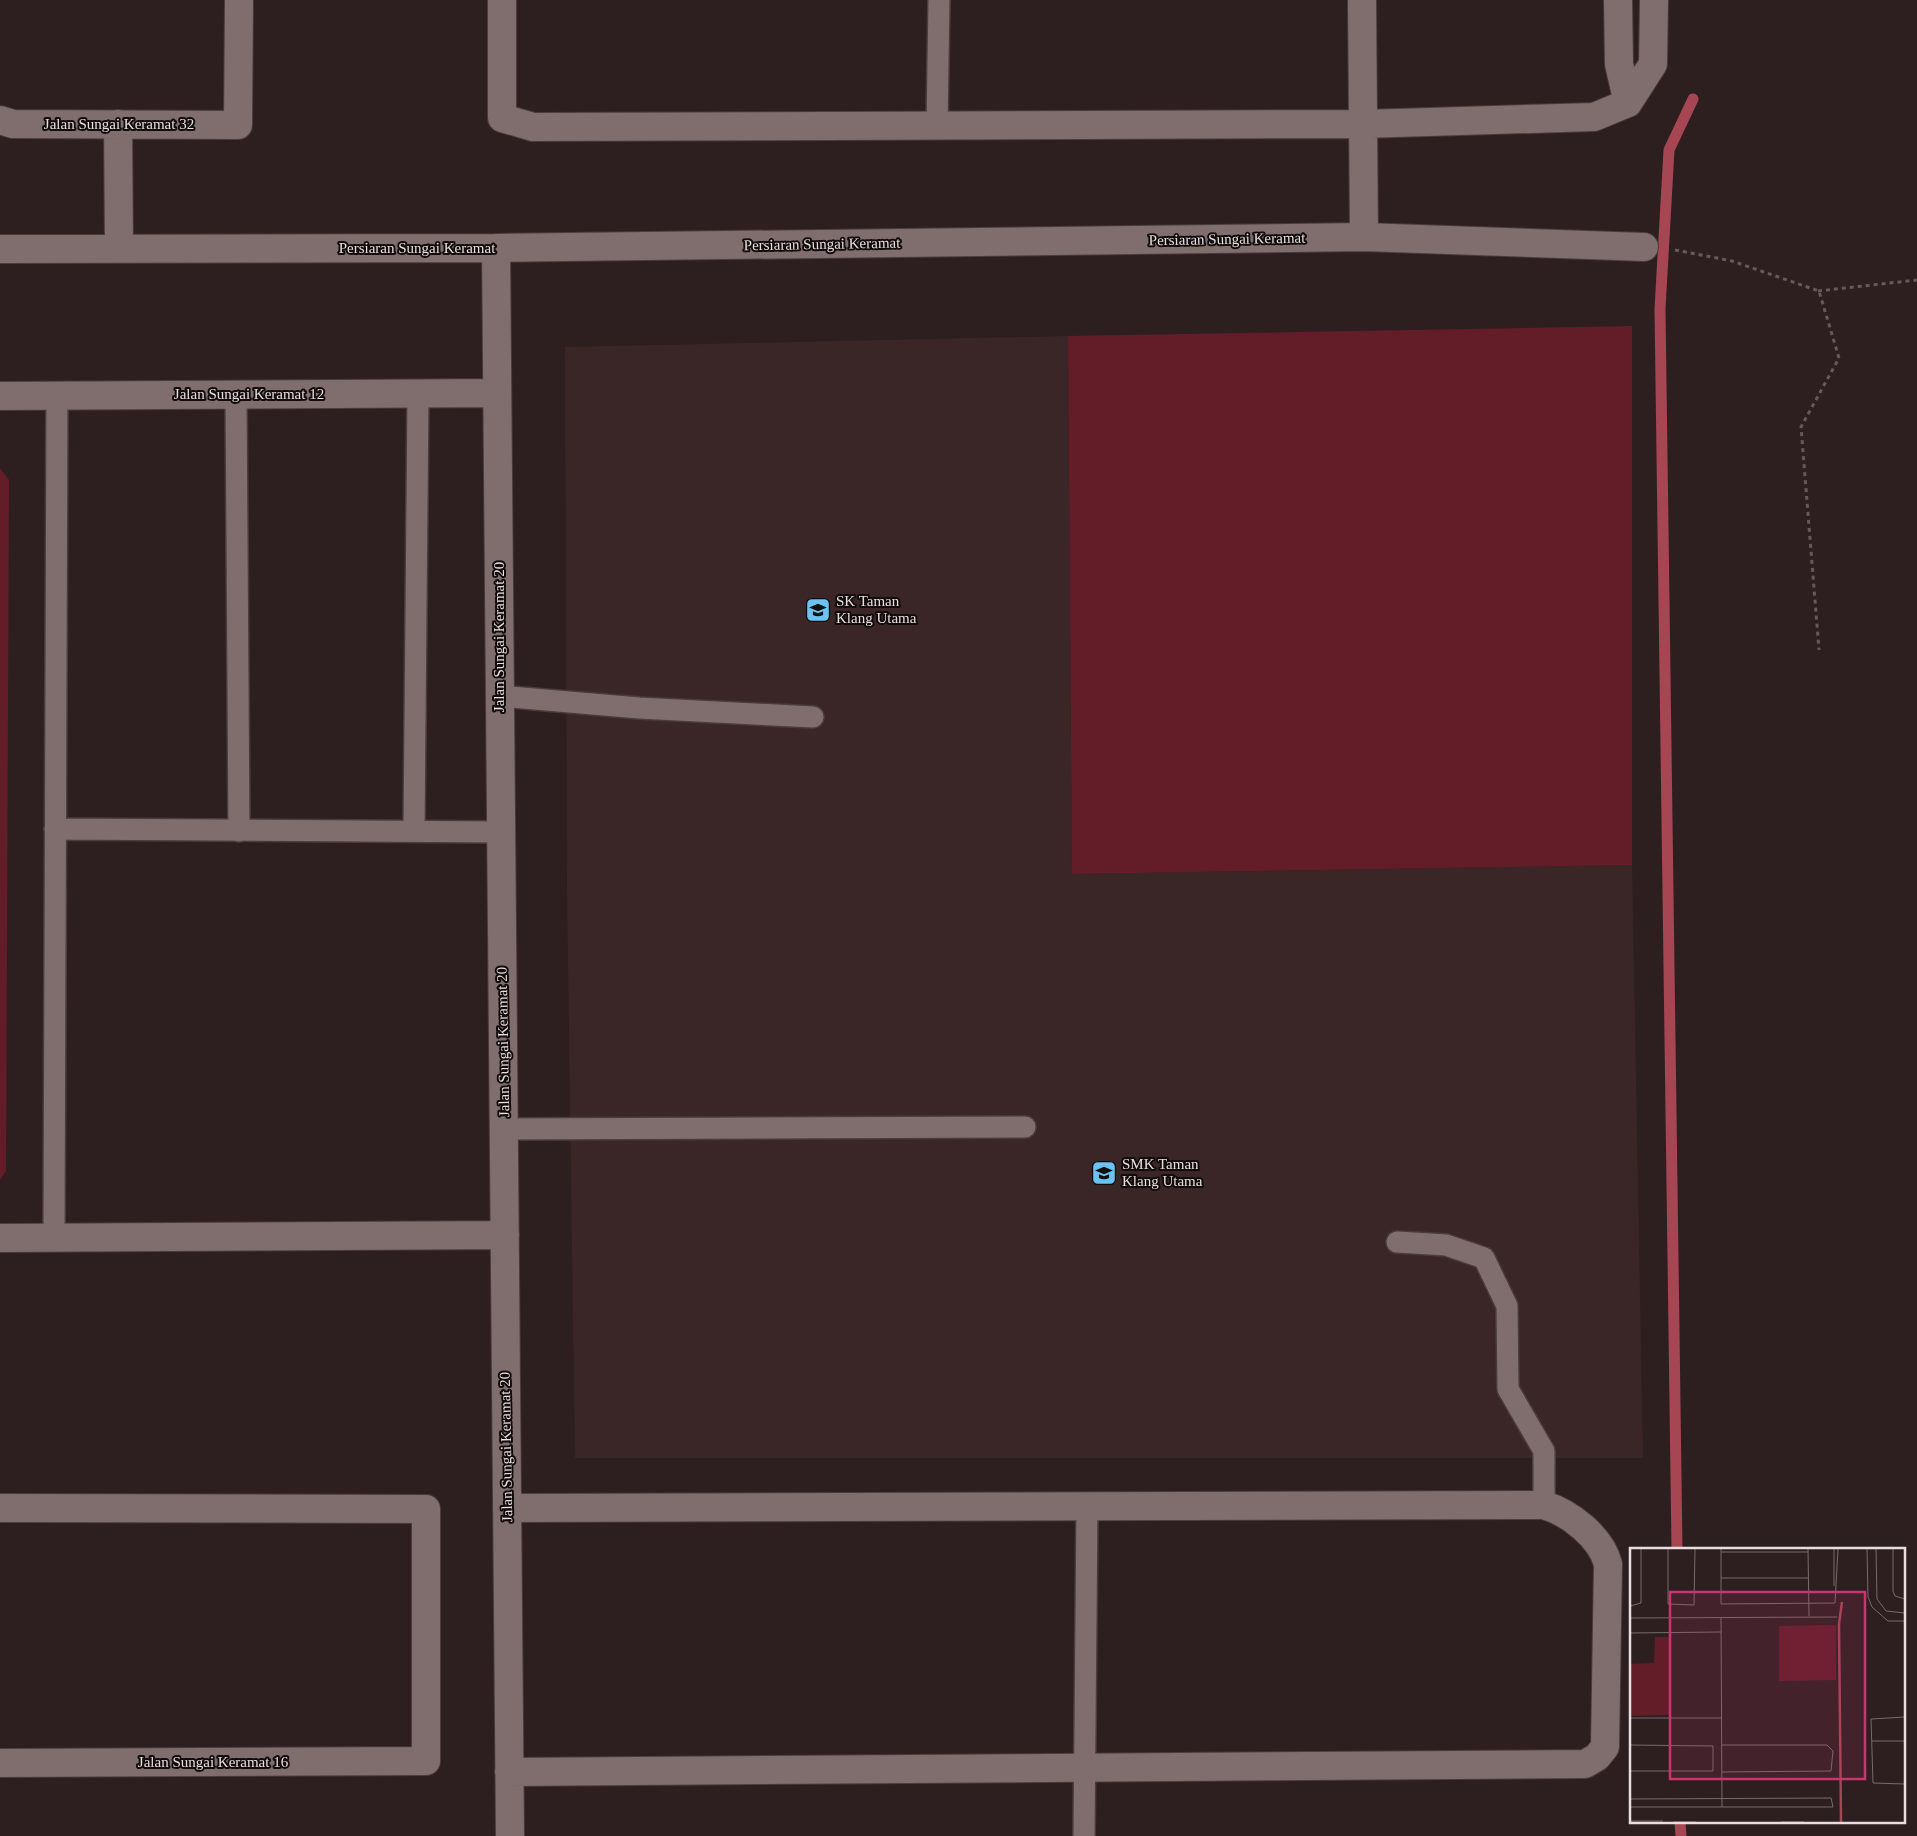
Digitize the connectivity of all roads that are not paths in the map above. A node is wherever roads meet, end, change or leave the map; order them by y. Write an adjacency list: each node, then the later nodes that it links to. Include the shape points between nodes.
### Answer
1 (239, 0): 9 (street, Jalan Sungai Keramat 32, via 238,125)
2 (502, 0): 11 (street, via 502,118 534,127)
3 (939, 0): 11 (lane)
4 (1362, 0): 10 (street)
5 (1618, 0): 7 (street, via 1618,64)
6 (1654, 0): 7 (street, via 1654,64)
7 (1628, 103): 10 (street, via 1594,117)
8 (0, 120): 9 (street, Jalan Sungai Keramat 32, via 13,124)
9 (118, 124): 16 (street)
10 (1363, 124): 11 (street); 12 (street)
11 (937, 126)
12 (1364, 237): 13 (street, Persiaran Sungai Keramat); 14 (street, Persiaran Sungai Keramat)
13 (1644, 247)
14 (496, 248): 16 (street, Persiaran Sungai Keramat); 18 (street, Jalan Sungai Keramat 20)
15 (0, 249): 16 (street, Persiaran Sungai Keramat)
16 (119, 249)
17 (418, 393): 18 (street, Jalan Sungai Keramat 12); 19 (street, Jalan Sungai Keramat 12); 26 (lane)
18 (497, 393): 22 (street, Jalan Sungai Keramat 20)
19 (236, 394): 20 (street, Jalan Sungai Keramat 12); 25 (lane)
20 (56, 395): 21 (street, Jalan Sungai Keramat 12); 24 (lane)
21 (0, 396)
22 (500, 696): 23 (lane, via 639,708); 27 (street, Jalan Sungai Keramat 20)
23 (813, 717)
24 (55, 829): 25 (lane); 31 (lane)
25 (239, 831): 26 (lane)
26 (414, 831): 27 (lane)
27 (501, 832): 29 (street, Jalan Sungai Keramat 20)
28 (1025, 1127): 29 (lane)
29 (504, 1129): 30 (street, Jalan Sungai Keramat 20)
30 (504, 1235): 31 (street); 36 (street, Jalan Sungai Keramat 20)
31 (54, 1237): 32 (street)
32 (0, 1238)
33 (1397, 1242): 34 (lane, via 1446,1245 1484,1258 1507,1306 1508,1390 1544,1451)
34 (1544, 1505): 37 (street); 39 (street, via 1558,1509 1596,1540 1605,1551 1608,1564 1605,1747 1586,1764)
35 (0, 1508): 38 (street, Jalan Sungai Keramat 16, via 426,1509 426,1761)
36 (507, 1508): 37 (street); 40 (street, Jalan Sungai Keramat 20)
37 (1087, 1508): 39 (lane)
38 (0, 1763)
39 (1085, 1766): 40 (street); 42 (lane)
40 (509, 1772): 41 (street, Jalan Sungai Keramat 20)
41 (510, 1836)
42 (1084, 1836)

